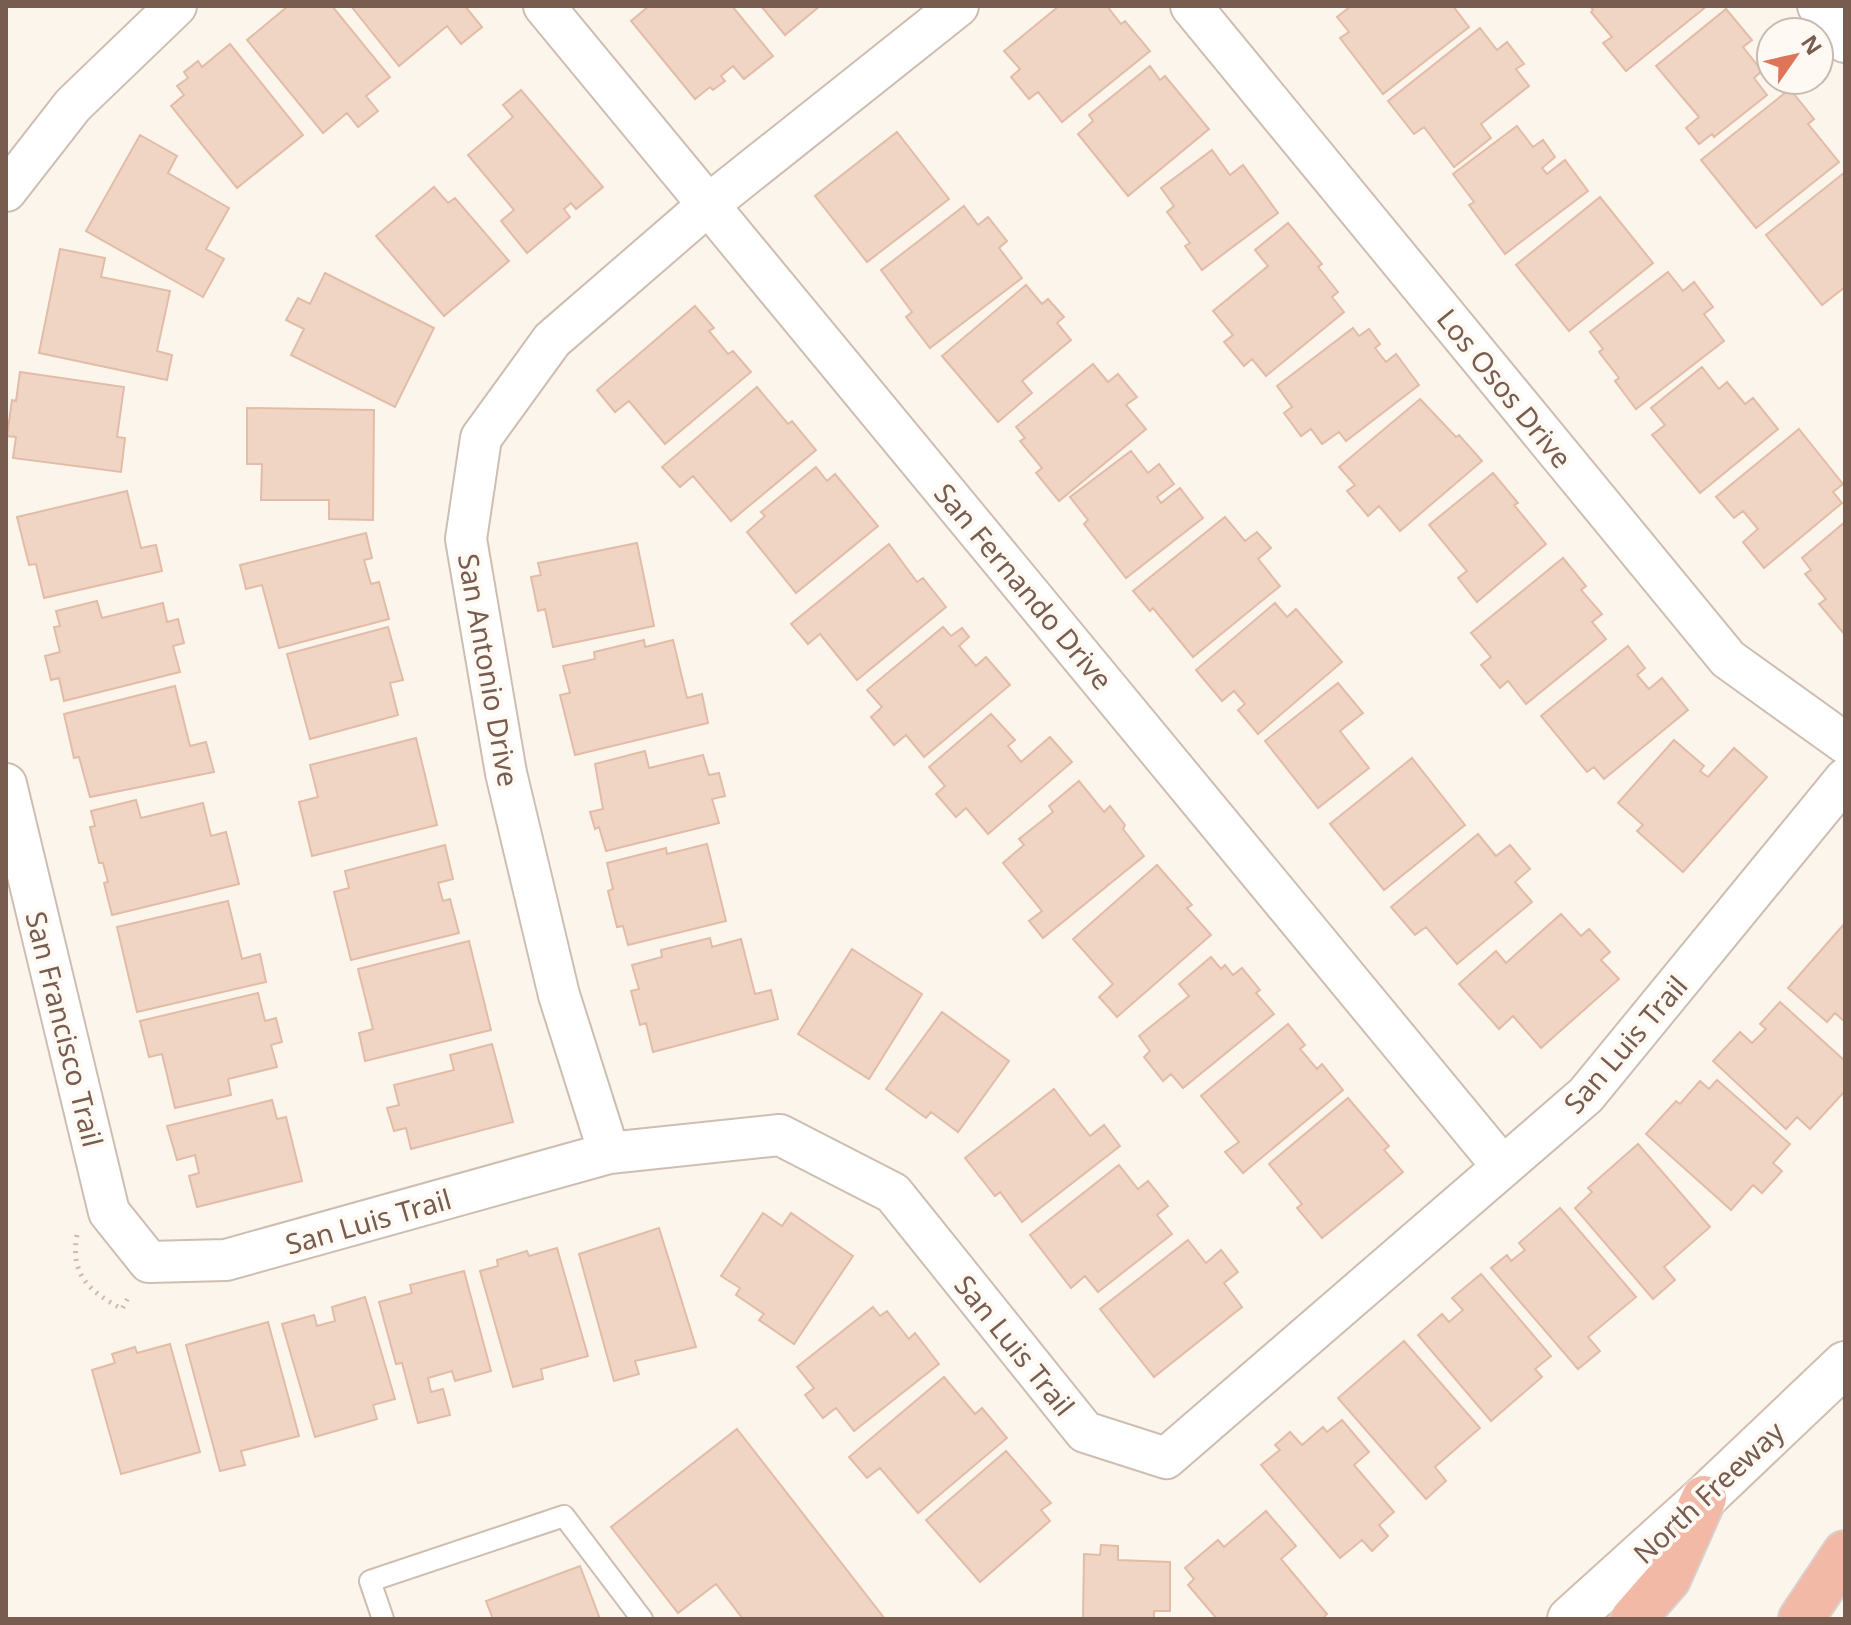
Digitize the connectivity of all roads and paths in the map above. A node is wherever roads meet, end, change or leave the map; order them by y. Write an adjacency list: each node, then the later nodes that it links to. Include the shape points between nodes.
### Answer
1 (176, 6): 7 (street, via 73,105)
2 (544, 6): 8 (street, San Fernando Drive)
3 (958, 6): 8 (street, San Antonio Drive)
4 (1191, 6): 9 (street, Los Osos Drive, via 1728,659)
5 (1818, 6): 6 (street)
6 (1845, 42)
7 (6, 191)
8 (708, 205): 12 (street, San Antonio Drive, via 552,340 507,401 481,438 466,539 510,788 559,995); 13 (street, San Fernando Drive)
9 (1845, 743)
10 (1845, 779): 13 (street, San Luis Trail, via 1586,1095)
11 (6, 784): 14 (street, San Francisco Trail, via 109,1212)
12 (609, 1153): 13 (street, San Luis Trail, via 780,1135 893,1193 1085,1432 1166,1458); 14 (street, San Luis Trail, via 226,1260)
13 (1503, 1167)
14 (149, 1262)
15 (1845, 1364): 16 (main road, North Freeway)
16 (1704, 1498): 20 (main road, North Freeway); 21 (highway, via 1668,1579)
17 (1845, 1553): 22 (highway)
18 (383, 1619): 19 (lane, via 370,1581 564,1516)
19 (642, 1619)
20 (1570, 1619)
21 (1633, 1619)
22 (1801, 1619)

